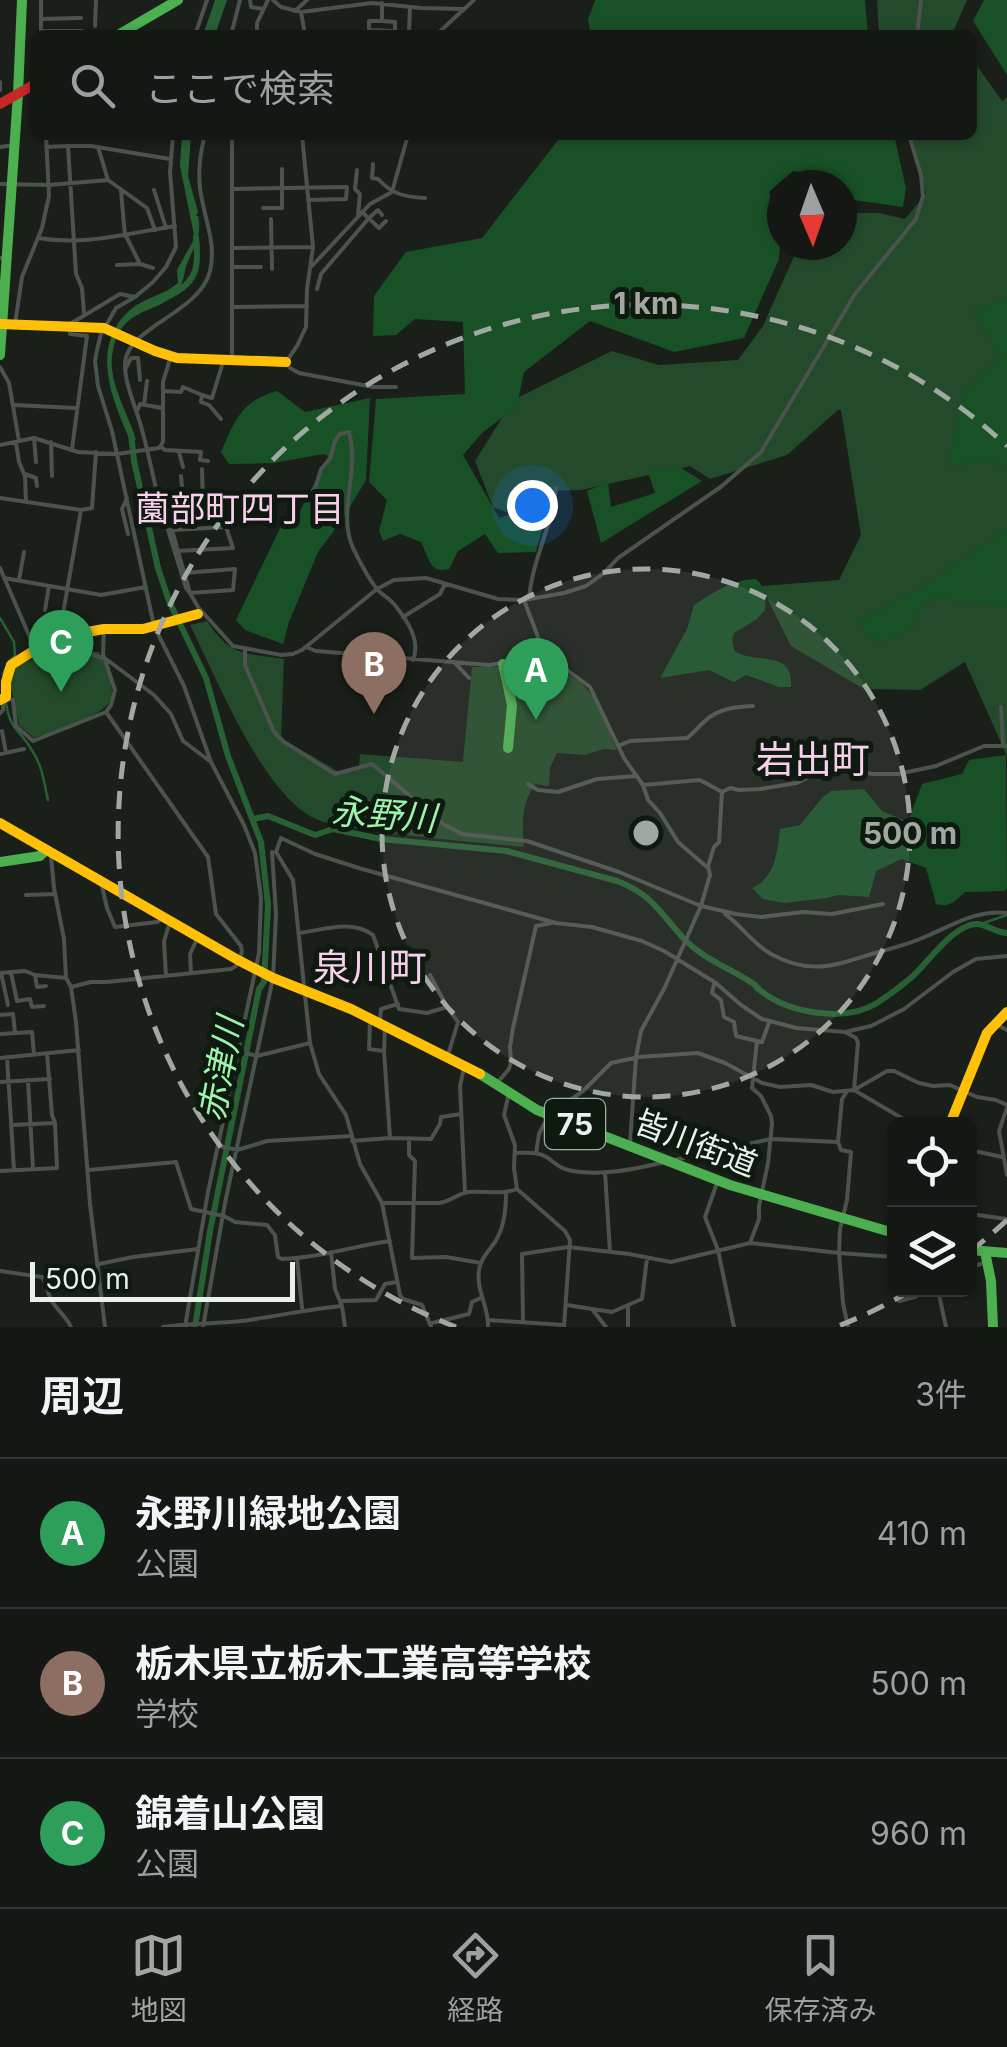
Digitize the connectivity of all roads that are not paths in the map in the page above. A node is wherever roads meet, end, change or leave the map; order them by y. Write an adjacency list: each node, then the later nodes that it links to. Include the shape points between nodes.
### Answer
1 (19, 0): 35 (main road)
2 (41, 0): 17 (street)
3 (96, 0): 20 (street)
4 (178, 0): 22 (main road)
5 (207, 0): 23 (street)
6 (240, 0): 24 (street)
7 (250, 0): 14 (street, via 250,6)
8 (270, 0): 14 (street); 16 (street)
9 (307, 0): 16 (street)
10 (474, 0): 15 (street)
11 (921, 0): 31 (street)
12 (382, 4): 13 (street); 16 (street); 19 (street)
13 (410, 7): 15 (street); 29 (street)
14 (263, 8): 25 (street)
15 (463, 9): 30 (street)
16 (298, 12): 26 (street)
17 (41, 18): 18 (street); 21 (street)
18 (81, 18)
19 (382, 21): 27 (street, via 369,21); 28 (street, via 395,22)
20 (95, 26)
21 (41, 30)
22 (127, 30)
23 (197, 30)
24 (232, 30)
25 (256, 30)
26 (303, 30)
27 (369, 30)
28 (395, 30)
29 (410, 30)
30 (441, 30)
31 (917, 30)
32 (0, 82): 34 (street)
33 (30, 87): 35 (main road)
34 (0, 90)
35 (15, 95): 36 (main road); 45 (main road)
36 (0, 104)
37 (46, 140): 48 (street)
38 (93, 140): 47 (street)
39 (172, 140): 49 (street)
40 (203, 140): 99 (street, via 199,174 212,253 209,275 194,298)
41 (232, 140): 59 (street)
42 (302, 140): 58 (street)
43 (407, 140): 62 (street)
44 (910, 140): 158 (street, via 923,196 916,219 855,294 762,452 593,581)
45 (8, 146): 55 (main road)
46 (68, 146): 47 (street); 48 (street); 54 (street)
47 (94, 146): 49 (street); 53 (street)
48 (46, 147): 56 (street)
49 (170, 159): 71 (street)
50 (373, 164): 62 (street, via 372,178)
51 (282, 170): 57 (street)
52 (357, 170): 66 (street)
53 (108, 180): 54 (street); 61 (street)
54 (70, 183): 56 (street); 76 (street)
55 (6, 184): 56 (street); 80 (main road); 95 (main road)
56 (49, 185): 75 (street)
57 (282, 188): 58 (street); 59 (street); 65 (street, via 282,208)
58 (306, 188): 64 (street); 64 (street, via 346,188 346,199)
59 (232, 189): 78 (street)
60 (154, 190): 72 (street)
61 (122, 191): 73 (street, via 148,208); 74 (street)
62 (392, 192): 63 (street); 66 (street)
63 (424, 198)
64 (308, 200): 77 (street)
65 (263, 208)
66 (360, 213): 68 (street); 87 (street)
67 (382, 214): 68 (street)
68 (369, 218): 70 (street, via 379,228); 88 (street)
69 (271, 219): 79 (street)
70 (386, 222)
71 (175, 226): 72 (street); 91 (street, via 172,258)
72 (166, 228): 73 (street)
73 (155, 230): 74 (street)
74 (125, 236): 76 (street); 81 (street)
75 (38, 238): 76 (street); 96 (street, via 22,276)
76 (75, 242): 94 (street)
77 (313, 247): 79 (street); 87 (street)
78 (232, 248): 79 (street); 83 (street)
79 (272, 248): 86 (street)
80 (1, 258): 90 (main road)
81 (140, 264): 82 (street); 85 (street)
82 (117, 265)
83 (233, 267): 84 (street); 93 (street)
84 (261, 267)
85 (153, 268)
86 (272, 268)
87 (310, 270): 88 (street); 92 (street)
88 (321, 274): 89 (street)
89 (317, 289)
90 (0, 296)
91 (136, 296): 94 (street, via 120,294); 98 (street, via 116,308)
92 (306, 306): 93 (street); 103 (street, via 303,336)
93 (233, 307): 102 (street)
94 (84, 316): 97 (street)
95 (1, 324): 96 (main road); 100 (main road)
96 (16, 324): 97 (main road)
97 (70, 324): 98 (main road); 111 (street, via 70,334 87,336)
98 (105, 328): 99 (main road); 124 (street, via 96,372)
99 (134, 340): 101 (main road); 105 (street)
100 (0, 355)
101 (171, 356): 102 (main road); 107 (street)
102 (228, 359): 103 (main road); 108 (street, via 212,398)
103 (286, 362): 106 (street, via 299,373)
104 (0, 367): 110 (street)
105 (125, 369): 109 (street, via 138,358); 113 (street)
106 (396, 387)
107 (163, 391): 108 (street, via 183,387); 112 (street)
108 (202, 395): 114 (street, via 201,402)
109 (144, 405): 112 (street); 113 (street)
110 (14, 406): 111 (street); 116 (street)
111 (76, 408): 121 (street)
112 (162, 408): 119 (street)
113 (137, 411): 122 (street)
114 (221, 419)
115 (34, 438): 116 (street); 117 (street); 126 (street)
116 (17, 442): 118 (street); 129 (street)
117 (51, 442): 121 (street); 130 (street)
118 (0, 444)
119 (161, 447): 120 (street); 122 (street)
120 (179, 450): 125 (street, via 201,452 200,460); 127 (street)
121 (72, 451): 123 (street)
122 (146, 451): 124 (street); 138 (street)
123 (96, 452): 124 (street); 142 (street, via 92,508)
124 (119, 453): 136 (street)
125 (208, 460)
126 (36, 462)
127 (183, 466)
128 (202, 469): 140 (street)
129 (24, 474): 132 (street, via 36,478); 137 (street)
130 (52, 476)
131 (181, 476): 141 (street)
132 (37, 486)
133 (556, 488): 158 (street)
134 (303, 494): 155 (street, via 315,489 334,441 349,432 346,530)
135 (0, 498): 137 (street)
136 (127, 498): 145 (street, via 122,509); 154 (street)
137 (26, 502): 142 (street)
138 (160, 504): 143 (street); 157 (street)
139 (214, 506): 140 (street)
140 (204, 507): 141 (street)
141 (184, 508): 143 (street)
142 (81, 510): 156 (street)
143 (166, 510): 144 (street)
144 (172, 530): 147 (street); 147 (street, via 226,527 233,548)
145 (128, 534)
146 (24, 552): 151 (street)
147 (178, 552): 149 (street)
148 (0, 568): 150 (street)
149 (184, 573): 157 (street); 157 (street, via 236,570 233,590)
150 (4, 578): 151 (street); 167 (street)
151 (18, 580): 153 (street)
152 (445, 583): 155 (street, via 409,578); 158 (street); 161 (street, via 440,594)
153 (49, 586): 156 (street); 159 (street)
154 (146, 587): 156 (street, via 101,595); 162 (street)
155 (377, 588): 161 (street); 165 (street)
156 (68, 589): 164 (street)
157 (190, 593): 160 (street)
158 (526, 600): 166 (street)
159 (45, 610)
160 (200, 614): 162 (main road); 168 (street)
161 (402, 617): 170 (street, via 417,647)
162 (156, 625): 163 (main road); 185 (street)
163 (104, 629): 164 (main road); 169 (street)
164 (59, 637): 167 (main road)
165 (306, 647): 168 (street, via 288,655); 170 (street)
166 (542, 648): 172 (street); 180 (street, via 590,687)
167 (39, 649): 169 (street); 174 (main road, via 11,665)
168 (245, 649): 199 (street, via 245,665 274,732 328,771 372,764 456,832 527,841)
169 (104, 658): 177 (street, via 115,690); 185 (street, via 154,695 183,742)
170 (413, 660): 171 (street)
171 (455, 664): 172 (street); 173 (street)
172 (503, 664): 182 (main road, via 512,704)
173 (470, 678)
174 (3, 700): 177 (street, via 13,700 16,726 33,741); 178 (street)
175 (753, 706): 180 (street, via 717,712 686,738)
176 (1001, 707): 181 (street)
177 (106, 712): 207 (street, via 208,857 216,914 241,946)
178 (0, 713)
179 (2, 731): 184 (street)
180 (618, 746): 186 (street)
181 (1005, 746): 189 (street, via 984,746 898,774 829,766 798,783)
182 (508, 748)
183 (24, 749): 184 (street)
184 (3, 753)
185 (212, 762): 209 (street, via 256,853)
186 (636, 776): 187 (street, via 596,779 558,792); 188 (street)
187 (528, 784)
188 (643, 784): 189 (street, via 700,780); 194 (street, via 678,842)
189 (722, 792): 194 (street, via 719,842)
190 (0, 823): 191 (main road, 75)
191 (50, 852): 193 (main road); 195 (main road, 75); 196 (street)
192 (272, 852): 203 (street, via 281,838 362,869); 204 (street, via 293,880); 216 (street)
193 (0, 862)
194 (708, 868): 199 (street)
195 (102, 882): 202 (main road, 75); 202 (street, via 114,927)
196 (55, 894): 197 (street); 217 (street)
197 (26, 895)
198 (883, 904): 200 (street, via 832,914)
199 (701, 906): 200 (street); 208 (street)
200 (720, 911): 201 (street, via 774,956 822,968 902,946 971,916)
201 (1007, 913)
202 (168, 920): 205 (main road, 75); 215 (street)
203 (556, 922): 208 (street, via 633,938); 253 (street, via 536,926 511,1062)
204 (298, 933): 221 (street); 222 (street, via 348,925 369,931)
205 (198, 937): 207 (main road, 75); 212 (street)
206 (1007, 956): 232 (street, via 976,959 904,1010)
207 (238, 960): 209 (main road, 75); 212 (street, via 233,968)
208 (678, 961): 218 (street); 245 (street, via 641,1031)
209 (257, 970): 216 (main road, 75); 239 (street)
210 (1, 973): 211 (street); 223 (street)
211 (10, 973): 213 (street); 224 (street, via 17,1001 30,998 32,1008)
212 (190, 973): 215 (street)
213 (34, 974): 217 (street); 219 (street, via 37,987)
214 (430, 974): 225 (street)
215 (166, 976): 220 (street)
216 (272, 977): 221 (main road, 皆川街道 / 75); 242 (street)
217 (66, 978): 220 (street)
218 (714, 982): 228 (street); 235 (street, via 712,992 736,1036)
219 (46, 986)
220 (71, 986): 237 (street)
221 (304, 991): 229 (main road, 皆川街道 / 75); 236 (street)
222 (398, 1004): 225 (street, via 427,1014); 229 (street, via 381,1008)
223 (8, 1005)
224 (44, 1006)
225 (447, 1007): 246 (street, via 458,1022)
226 (1007, 1012): 230 (main road)
227 (0, 1015): 233 (street, via 12,1014)
228 (769, 1023): 232 (street); 235 (street)
229 (378, 1024): 240 (street); 240 (street, via 369,1049); 246 (main road, 皆川街道 / 75)
230 (995, 1024): 231 (street); 255 (main road)
231 (1007, 1030)
232 (844, 1032): 254 (street, via 858,1043)
233 (15, 1033): 234 (street); 241 (street, via 32,1032)
234 (0, 1034)
235 (757, 1041): 248 (street)
236 (310, 1043): 242 (street); 267 (street)
237 (79, 1050): 238 (street); 281 (street)
238 (47, 1052): 241 (street); 249 (street)
239 (240, 1052): 242 (street); 271 (street)
240 (384, 1052): 265 (street)
241 (34, 1054): 243 (street)
242 (256, 1056): 273 (street)
243 (7, 1057): 244 (street); 252 (street)
244 (0, 1058)
245 (636, 1058): 248 (street, via 698,1053); 259 (street, via 611,1063); 270 (street)
246 (447, 1060): 247 (main road, 皆川街道 / 75)
247 (464, 1067): 253 (main road, 皆川街道 / 75); 258 (street)
248 (753, 1077): 254 (street, via 780,1087); 268 (street, via 752,1088 772,1116)
249 (50, 1079): 250 (street); 262 (street)
250 (28, 1080): 252 (street); 263 (street)
251 (0, 1082): 252 (street)
252 (8, 1082): 264 (street)
253 (496, 1084): 256 (main road, 皆川街道 / 75)
254 (851, 1091): 255 (street, via 894,1072); 260 (street); 269 (street, via 842,1098)
255 (963, 1091): 257 (street); 261 (main road)
256 (509, 1093): 259 (main road, 皆川街道 / 75); 276 (street, via 504,1115)
257 (1007, 1106): 272 (street, via 999,1131)
258 (463, 1114): 266 (street, via 441,1117 431,1139); 287 (street)
259 (556, 1116): 270 (main road, 皆川街道 / 75); 275 (street, via 544,1124)
260 (899, 1117)
261 (953, 1117)
262 (55, 1123): 263 (street); 279 (street, via 57,1168)
263 (30, 1124): 264 (street); 279 (street)
264 (11, 1125): 280 (street)
265 (390, 1138): 266 (street); 267 (street)
266 (409, 1138): 291 (street)
267 (352, 1139): 273 (street, via 267,1141); 290 (street)
268 (771, 1140): 269 (street); 278 (street); 289 (street)
269 (838, 1142): 295 (street, via 840,1150 852,1152)
270 (630, 1144): 278 (main road, 皆川街道 / 75)
271 (219, 1146): 273 (street); 292 (street)
272 (1004, 1148): 277 (street)
273 (236, 1150): 294 (street)
274 (977, 1152): 277 (street)
275 (536, 1153): 276 (street); 283 (street, via 568,1170)
276 (516, 1154): 286 (street)
277 (1002, 1157): 284 (street)
278 (669, 1160): 283 (street); 285 (main road, 皆川街道 / 75)
279 (33, 1169): 280 (street)
280 (14, 1170): 282 (street)
281 (88, 1170): 292 (street, via 176,1162 191,1208); 312 (street)
282 (0, 1171)
283 (606, 1172): 304 (street)
284 (1007, 1174)
285 (718, 1180): 289 (main road, 皆川街道 / 75); 302 (street, via 705,1217)
286 (517, 1188): 288 (street); 301 (street, via 565,1231)
287 (465, 1192): 288 (street); 291 (street, via 448,1202)
288 (506, 1194): 311 (street, via 499,1233)
289 (762, 1194): 295 (main road, 皆川街道 / 75); 299 (street)
290 (382, 1203): 291 (street); 298 (street)
291 (414, 1203): 311 (street, via 412,1258)
292 (205, 1212): 294 (street); 300 (street)
293 (977, 1215): 296 (street)
294 (224, 1216): 309 (street, via 267,1226 278,1256); 329 (street)
295 (842, 1218): 297 (main road, 皆川街道 / 75); 305 (street)
296 (1007, 1220)
297 (887, 1231)
298 (390, 1241): 303 (street); 314 (street)
299 (750, 1243): 302 (street); 305 (street)
300 (198, 1248): 312 (street); 328 (street)
301 (568, 1248): 304 (street); 320 (street); 325 (street, via 522,1254)
302 (718, 1250): 310 (street, via 671,1262); 338 (street)
303 (331, 1252): 309 (street); 319 (street)
304 (610, 1252): 310 (street)
305 (840, 1253): 308 (street); 339 (street)
306 (1007, 1253): 307 (main road)
307 (979, 1254): 341 (main road, via 991,1280)
308 (887, 1257)
309 (297, 1258): 323 (street)
310 (647, 1258): 321 (street, via 642,1299)
311 (481, 1263): 317 (street)
312 (98, 1264): 332 (street)
313 (0, 1271): 331 (street, via 42,1276)
314 (397, 1282): 319 (street, via 385,1284 376,1300); 327 (street, via 404,1299 422,1305)
315 (914, 1297): 318 (street)
316 (940, 1297): 340 (street)
317 (481, 1298): 324 (street); 327 (street, via 469,1314)
318 (899, 1300)
319 (341, 1304): 323 (street); 334 (street)
320 (567, 1305): 322 (street); 330 (street)
321 (628, 1307): 322 (street); 337 (street)
322 (592, 1309): 336 (street)
323 (302, 1310): 326 (street)
324 (488, 1320): 325 (street); 335 (street)
325 (523, 1322): 330 (street)
326 (239, 1324): 329 (street)
327 (430, 1325)
328 (185, 1326): 329 (street); 333 (street)
329 (203, 1326)
330 (565, 1326)
331 (71, 1327)
332 (104, 1327)
333 (163, 1327)
334 (345, 1327)
335 (488, 1327)
336 (606, 1327)
337 (628, 1327)
338 (734, 1327)
339 (848, 1327)
340 (946, 1327)
341 (994, 1327)

